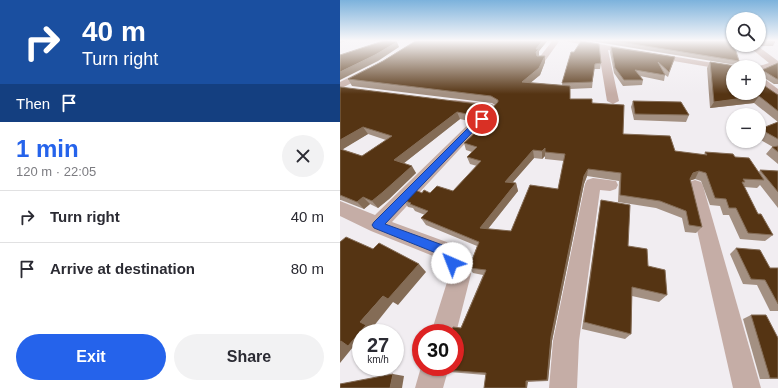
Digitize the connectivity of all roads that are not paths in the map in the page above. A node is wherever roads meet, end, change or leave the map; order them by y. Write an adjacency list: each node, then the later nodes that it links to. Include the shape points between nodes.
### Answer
1 (604, 58): 13 (street)
2 (672, 58): 5 (street)
3 (777, 64): 6 (street)
4 (375, 67): 8 (street)
5 (726, 67)
6 (766, 67)
7 (766, 84): 11 (street)
8 (340, 86)
9 (340, 89): 10 (street)
10 (355, 91)
11 (778, 94)
12 (439, 101): 17 (street, via 492,108)
13 (613, 101)
14 (610, 185): 21 (street, via 593,184 566,341)
15 (695, 186): 22 (street)
16 (340, 208): 17 (street)
17 (378, 225): 18 (street, via 444,251 460,274)
18 (446, 324)
19 (432, 376): 20 (street)
20 (429, 388)
21 (563, 388)
22 (746, 388)

